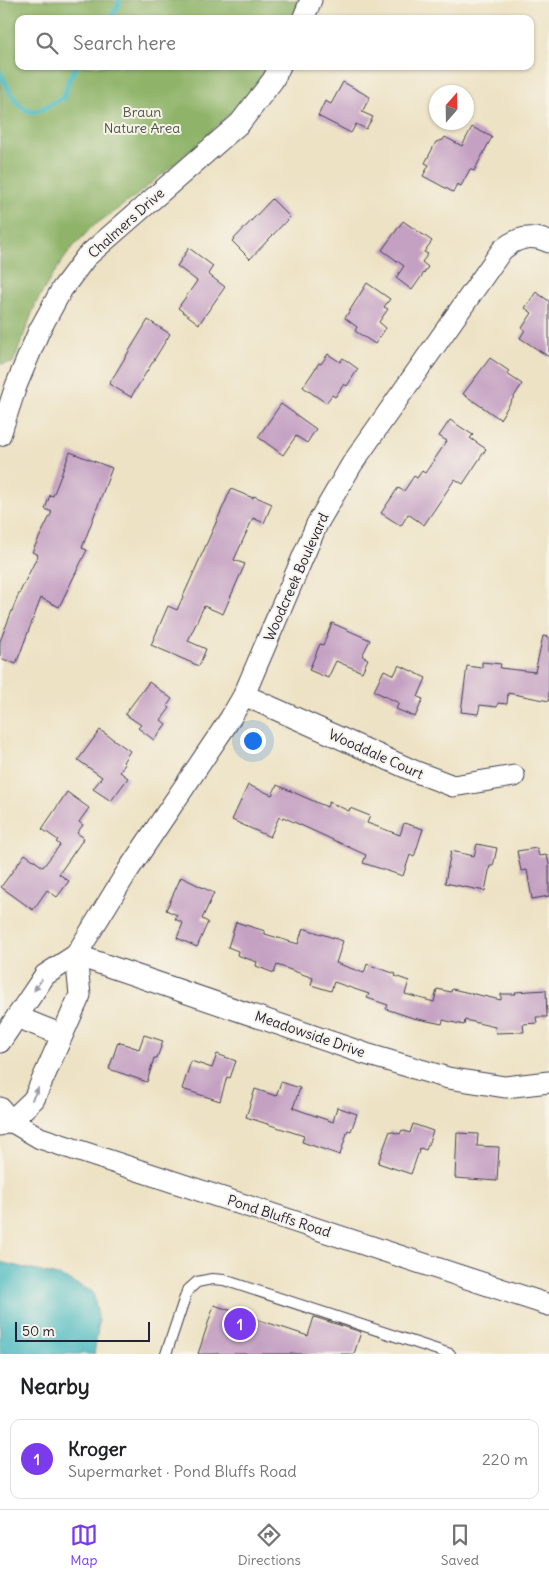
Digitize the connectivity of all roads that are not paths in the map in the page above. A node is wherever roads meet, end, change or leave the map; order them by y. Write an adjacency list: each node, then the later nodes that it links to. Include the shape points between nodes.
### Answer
1 (311, 0): 2 (street)
2 (305, 15)
3 (278, 70): 5 (street, Chalmers Drive, via 240,123 86,257 62,289 39,331)
4 (549, 242): 6 (street, Woodcreek Boulevard, via 523,237 502,250 352,464 318,524)
5 (0, 435)
6 (244, 695): 7 (street, Wooddale Court, via 453,786); 8 (street, Woodcreek Boulevard)
7 (514, 776)
8 (76, 955): 9 (street, Woodcreek Boulevard, one-way to 9, via 45,975); 10 (street, via 80,995); 12 (street, Meadowside Drive, via 366,1054 448,1078 505,1086)
9 (17, 1017): 10 (street); 11 (street, Woodcreek Boulevard)
10 (62, 1035): 13 (street, one-way to 10, via 34,1099)
11 (0, 1042)
12 (549, 1082)
13 (4, 1118): 14 (street, Pond Bluffs Road, via 40,1138)
14 (549, 1304)
15 (166, 1354): 16 (lane, via 187,1291 197,1282 224,1280)
16 (450, 1354)

